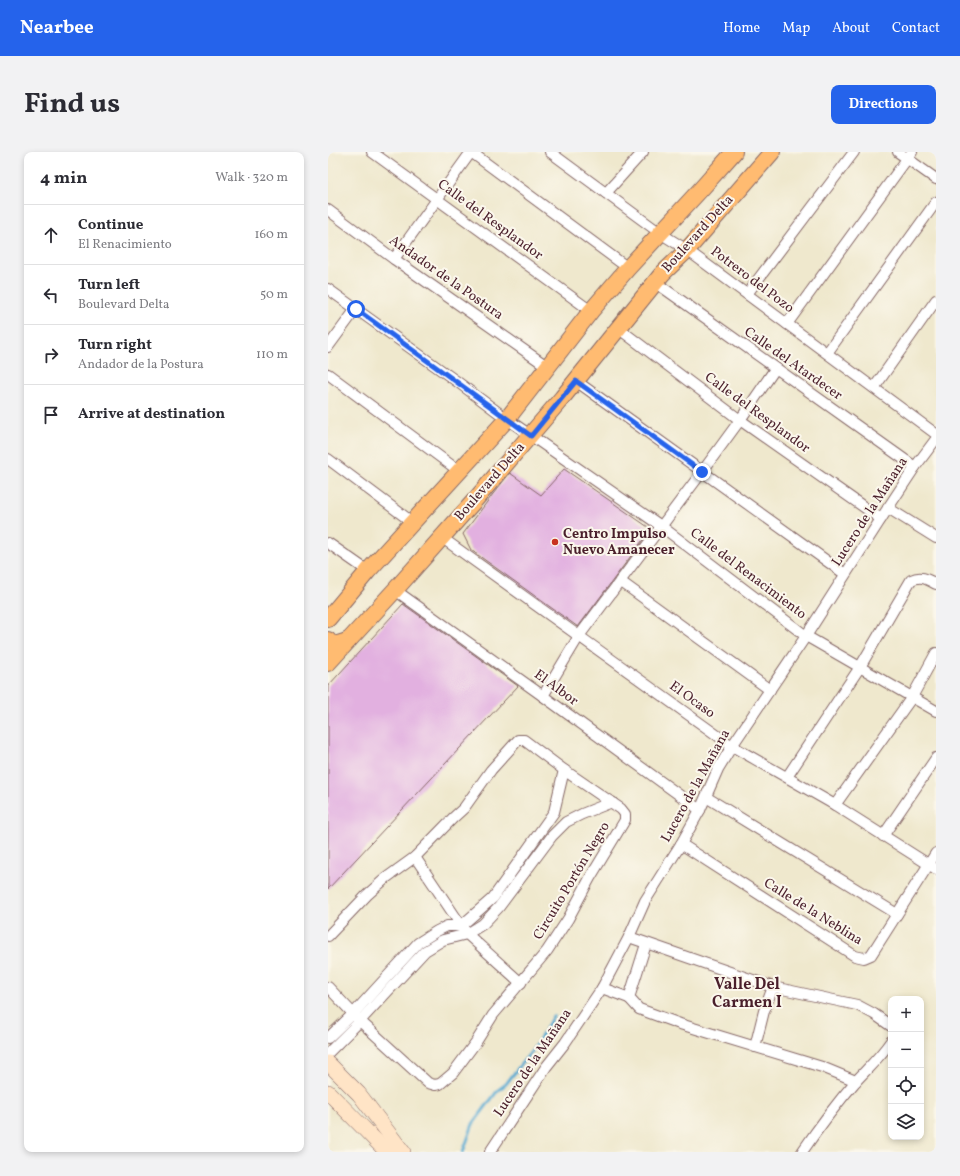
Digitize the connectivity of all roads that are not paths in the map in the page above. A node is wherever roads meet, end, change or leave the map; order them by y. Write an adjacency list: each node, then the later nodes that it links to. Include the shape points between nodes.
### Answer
1 (372, 152): 12 (street, Calle del Resplandor)
2 (471, 152): 12 (street); 18 (street)
3 (643, 152): 11 (street)
4 (734, 152): 15 (main road, Boulevard Delta)
5 (772, 152): 16 (main road, Boulevard Delta)
6 (854, 152): 21 (street)
7 (898, 152): 9 (street)
8 (556, 154): 11 (street, Potrero del Pozo)
9 (909, 155): 10 (street); 25 (street)
10 (936, 179)
11 (606, 193): 15 (street, Potrero del Pozo)
12 (437, 199): 17 (street); 24 (street, Calle del Resplandor)
13 (936, 202): 28 (street)
14 (328, 210): 17 (street, Andador de la Postura)
15 (660, 233): 16 (street, Potrero del Pozo); 18 (main road, Boulevard Delta)
16 (687, 250): 19 (main road, Boulevard Delta); 21 (street, Potrero del Pozo)
17 (394, 259): 29 (street, Andador de la Postura)
18 (628, 268): 24 (main road, Boulevard Delta)
19 (655, 282): 26 (main road, Boulevard Delta); 30 (street, Calle del Atardecer)
20 (328, 289): 23 (street, Calle del Renacimiento)
21 (747, 294): 25 (street, Potrero del Pozo)
22 (936, 300): 33 (street)
23 (356, 309): 27 (street); 34 (street, Calle del Renacimiento)
24 (591, 311): 29 (main road, Boulevard Delta)
25 (787, 324): 28 (street, Potrero del Pozo)
26 (618, 328): 32 (main road, Boulevard Delta); 35 (street, Calle del Resplandor)
27 (328, 347)
28 (827, 353): 33 (street, Potrero del Pozo)
29 (548, 367): 34 (main road, Boulevard Delta)
30 (775, 369): 35 (street); 40 (street, Calle del Atardecer)
31 (328, 374): 41 (street)
32 (576, 381): 37 (main road, Boulevard Delta); 42 (street)
33 (874, 388): 36 (street, Potrero del Pozo)
34 (507, 419): 37 (street, Calle del Renacimiento); 41 (main road, Boulevard Delta)
35 (740, 420): 42 (street); 44 (street, Calle del Resplandor)
36 (936, 434)
37 (531, 436): 46 (street, Calle del Renacimiento); 47 (main road, Boulevard Delta)
38 (936, 439): 40 (street, Lucero de la Mañana)
39 (328, 459): 45 (street)
40 (915, 467): 43 (street, Lucero de la Mañana)
41 (459, 471): 45 (main road, Boulevard Delta)
42 (702, 472): 46 (street); 51 (street)
43 (888, 508): 44 (street, Lucero de la Mañana); 48 (street)
44 (881, 519): 51 (street, Lucero de la Mañana)
45 (412, 522): 50 (main road, Boulevard Delta)
46 (661, 526): 52 (street); 57 (street, Calle del Renacimiento)
47 (441, 538): 54 (main road, Boulevard Delta); 56 (street, El Ocaso)
48 (936, 538)
49 (328, 543): 50 (street)
50 (368, 571): 55 (main road, Boulevard Delta)
51 (845, 574): 57 (street, Lucero de la Mañana)
52 (620, 581): 56 (street); 63 (street)
53 (936, 584): 62 (street, via 922,577 911,580)
54 (395, 590): 59 (main road, Boulevard Delta); 64 (street, El Albor)
55 (328, 619)
56 (579, 636): 64 (street); 67 (street, El Ocaso)
57 (806, 636): 62 (street, Calle del Renacimiento); 63 (street, Lucero de la Mañana)
58 (328, 640): 59 (main road, via 336,644)
59 (349, 640): 61 (main road, Boulevard Delta)
60 (936, 653): 65 (street)
61 (328, 663)
62 (860, 667): 65 (street, Calle del Renacimiento); 70 (street)
63 (770, 690): 67 (street, Lucero de la Mañana)
64 (543, 696): 74 (street, El Albor)
65 (912, 697): 66 (street, Calle del Renacimiento); 73 (street)
66 (936, 711)
67 (732, 746): 70 (street, El Ocaso); 71 (street, Lucero de la Mañana, via 718,769)
68 (936, 758): 77 (street)
69 (564, 770): 72 (street, Circuito Portón Negro); 75 (street); 80 (street, Circuito Portón Negro, via 524,740 518,740 491,770 464,808)
70 (787, 777): 73 (street, El Ocaso)
71 (706, 797): 74 (street, Lucero de la Mañana); 82 (street)
72 (612, 802): 76 (street); 87 (street, Circuito Portón Negro, via 625,814 625,820 564,925 547,951)
73 (835, 805): 77 (street, El Ocaso)
74 (700, 810): 78 (street, Lucero de la Mañana)
75 (554, 812): 76 (street); 83 (street, via 493,898)
76 (566, 822): 83 (street, via 552,836 499,907 482,924)
77 (882, 836): 81 (street, El Ocaso)
78 (681, 844): 82 (street, Calle de la Neblina, via 855,956 864,958 871,955); 85 (street, Lucero de la Mañana, via 645,901)
79 (936, 853): 81 (street, Calle de la Neblina)
80 (415, 857): 83 (street); 84 (street, Circuito Portón Negro, via 367,895)
81 (932, 866): 82 (street, Calle de la Neblina)
82 (897, 914)
83 (464, 930): 87 (street); 92 (street, via 447,926 418,943); 93 (street, via 425,951)
84 (328, 936)
85 (629, 937): 86 (street); 90 (street, Lucero de la Mañana)
86 (646, 944): 89 (street); 91 (street)
87 (521, 982): 93 (street, Circuito Portón Negro, via 493,1015 453,1073 437,1085 428,1083)
88 (328, 987): 92 (street, Circuito Portón Negro)
89 (773, 987): 94 (street, via 857,1006); 97 (street, via 764,1010)
90 (602, 988): 91 (street); 104 (street, Lucero de la Mañana)
91 (629, 998): 97 (street, via 639,1009)
92 (353, 1014): 93 (street, Circuito Portón Negro); 95 (street)
93 (360, 1021): 98 (street)
94 (888, 1024)
95 (328, 1038)
96 (888, 1046): 100 (street)
97 (755, 1047): 100 (street, via 822,1067)
98 (328, 1052)
99 (328, 1063): 103 (main road, via 359,1094)
100 (856, 1081): 105 (street)
101 (328, 1092): 102 (main road)
102 (386, 1152)
103 (403, 1152)
104 (490, 1152)
105 (802, 1152)

